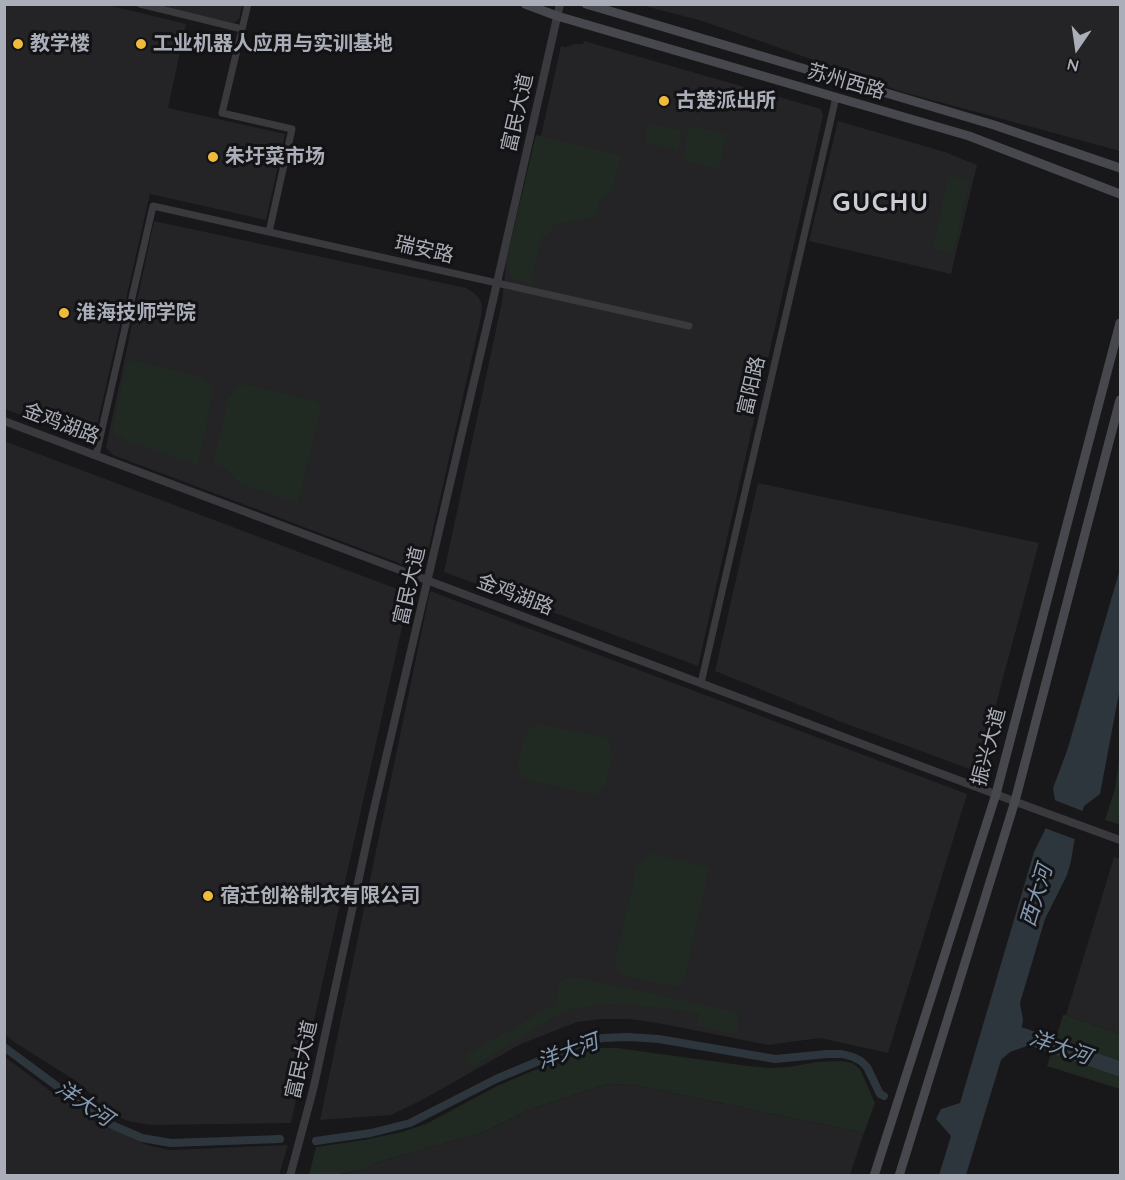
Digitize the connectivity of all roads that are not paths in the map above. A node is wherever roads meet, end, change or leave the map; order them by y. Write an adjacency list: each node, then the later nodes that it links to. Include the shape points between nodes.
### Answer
1 (140, 4): 7 (street)
2 (248, 4): 7 (street)
3 (525, 4): 6 (main road, 苏州西路)
4 (560, 4): 6 (street, 富民大道)
5 (586, 4): 9 (main road, 苏州西路, via 990,124)
6 (557, 16): 8 (main road, 苏州西路); 14 (street, 富民大道)
7 (242, 29): 13 (street, via 222,113 292,129)
8 (836, 97): 10 (main road, 苏州西路, via 969,136); 21 (street, 富阳路)
9 (1120, 168)
10 (1104, 188): 11 (main road, 苏州西路); 12 (main road)
11 (1120, 194)
12 (1120, 199)
13 (269, 232): 14 (street, 瑞安路); 19 (street, 瑞安路, via 153,206)
14 (497, 284): 16 (street, 瑞安路); 20 (street, 富民大道)
15 (1120, 323): 22 (main road, 振兴大道)
16 (689, 326)
17 (1120, 400): 23 (main road, 振兴大道)
18 (4, 421): 19 (street, 金鸡湖路)
19 (96, 455): 20 (street, 金鸡湖路)
20 (429, 580): 21 (street, 金鸡湖路); 25 (street, 富民大道)
21 (701, 683): 22 (street, 金鸡湖路)
22 (996, 794): 23 (street, 金鸡湖路); 26 (main road, 振兴大道)
23 (1015, 801): 24 (street, 金鸡湖路); 27 (main road, 振兴大道)
24 (1120, 840)
25 (290, 1176)
26 (874, 1176)
27 (899, 1176)

